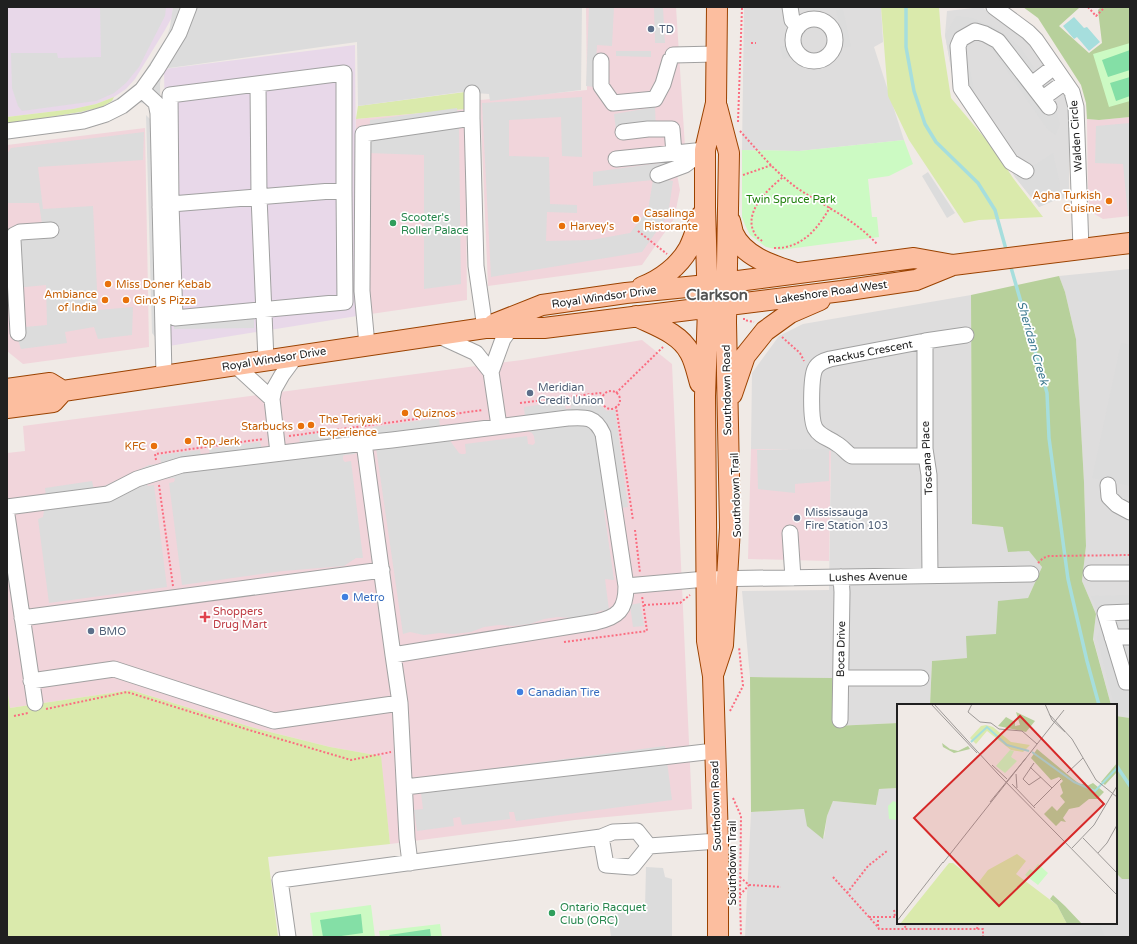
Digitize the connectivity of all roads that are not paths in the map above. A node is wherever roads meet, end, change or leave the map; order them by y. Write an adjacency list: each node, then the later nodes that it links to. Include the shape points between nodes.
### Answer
1 (189, 7): 12 (street, via 169,51)
2 (790, 7): 5 (street, via 792,20)
3 (994, 7): 8 (street, Walden Circle, via 1031,35)
4 (717, 8): 6 (main road, Southdown Road)
5 (798, 27)
6 (716, 54): 7 (street, via 671,57 655,98 613,103 601,86); 14 (main road, Southdown Road)
7 (601, 61)
8 (1054, 67): 9 (street, Walden Circle); 11 (street)
9 (1065, 82): 11 (street, via 1046,103); 30 (street, Walden Circle, via 1076,104)
10 (258, 84): 23 (street, via 344,73); 24 (street); 25 (street, via 170,95)
11 (1032, 84): 21 (street, via 998,41 975,31 961,39 958,46 961,88 1011,162)
12 (142, 90): 16 (street, via 122,106 106,114 83,120); 25 (street, via 156,103)
13 (472, 92): 15 (street)
14 (716, 103): 18 (main road, Southdown Road); 27 (main road, Southdown Road, via 729,153)
15 (472, 118): 40 (street, via 476,266); 46 (street, via 363,134 362,291)
16 (7, 131)
17 (623, 132): 19 (street, via 672,129)
18 (705, 150): 19 (street); 22 (street, via 685,165); 26 (main road, Southdown Road)
19 (674, 153): 20 (street)
20 (616, 159)
21 (1026, 170)
22 (658, 175)
23 (344, 190): 24 (street); 38 (street, via 345,302)
24 (259, 197): 25 (street); 38 (street)
25 (166, 206): 38 (street, via 175,318); 51 (street)
26 (705, 207): 34 (main road, Southdown Road); 36 (main road, via 689,248 666,276)
27 (728, 214): 32 (main road, via 734,234 754,256 773,266); 33 (main road, Southdown Road)
28 (51, 230): 42 (street, via 20,232 14,235)
29 (1130, 243): 30 (main road, Lakeshore Road West)
30 (1081, 249): 31 (main road, Lakeshore Road West)
31 (953, 265): 32 (main road, Lakeshore Road West, via 914,258); 35 (main road, Lakeshore Road West, via 916,280)
32 (796, 273): 33 (main road, Lakeshore Road West)
33 (727, 282): 34 (main road, Royal Windsor Drive); 37 (main road, Southdown Road)
34 (707, 285): 36 (main road, Royal Windsor Drive); 37 (main road, Southdown Road)
35 (842, 290): 37 (main road, Lakeshore Road West); 56 (main road, via 790,313 765,331 745,356)
36 (626, 293): 40 (main road, Royal Windsor Drive, via 542,305)
37 (717, 307): 39 (main road, Royal Windsor Drive); 54 (main road, Southdown Road); 56 (main road, Southdown Road)
38 (263, 310): 48 (street)
39 (636, 316): 41 (main road, Royal Windsor Drive, via 544,328); 54 (main road, via 682,342 690,353)
40 (485, 328): 41 (main road, Royal Windsor Drive); 43 (main road, Royal Windsor Drive)
41 (511, 328): 50 (street, via 503,339)
42 (18, 332)
43 (436, 335): 46 (main road, Royal Windsor Drive); 50 (street, via 476,353)
44 (966, 335): 45 (street, Rackus Crescent)
45 (924, 341): 61 (street, Toscana Place); 61 (street, Rackus Crescent, via 822,361 813,374 812,422 821,435 837,443 852,456)
46 (367, 345): 47 (main road, Royal Windsor Drive)
47 (296, 356): 48 (main road, Royal Windsor Drive); 55 (street, via 279,381)
48 (266, 360): 49 (main road, Royal Windsor Drive)
49 (235, 365): 51 (main road, Royal Windsor Drive); 55 (street)
50 (490, 372): 58 (street)
51 (164, 376): 53 (main road, Royal Windsor Drive)
52 (7, 389): 53 (main road, via 50,383)
53 (63, 391): 57 (main road, Royal Windsor Drive, via 53,402)
54 (705, 396): 74 (main road, Southdown Road)
55 (272, 399): 60 (street)
56 (727, 405): 75 (main road, Southdown Road, via 730,528)
57 (7, 408)
58 (498, 426): 59 (street); 76 (street, via 582,417 592,419 600,426)
59 (364, 443): 60 (street); 67 (street)
60 (278, 454): 63 (street, via 182,465 137,479 108,494)
61 (926, 456): 71 (street, Toscana Place, via 929,475)
62 (1108, 485): 64 (street, via 1109,496 1117,505)
63 (7, 507)
64 (1130, 512)
65 (7, 515): 78 (street)
66 (790, 533): 72 (street)
67 (382, 570): 78 (street); 81 (street)
68 (1091, 573): 69 (street)
69 (1130, 573)
70 (1031, 574): 71 (street, Lushes Avenue)
71 (930, 575): 73 (street, Lushes Avenue)
72 (793, 578): 73 (street, Lushes Avenue); 75 (street, Lushes Avenue)
73 (841, 578): 84 (street, Boca Drive)
74 (706, 579): 75 (street, Lushes Avenue); 76 (street, Lushes Avenue); 83 (main road, Southdown Road, via 707,640)
75 (727, 579): 83 (main road, Southdown Road, via 723,645)
76 (626, 586): 81 (street, via 624,606 619,613 610,618)
77 (1130, 612): 79 (street, via 1105,613)
78 (22, 618): 86 (street)
79 (1112, 637): 80 (street); 82 (street)
80 (1130, 637)
81 (393, 655): 88 (street)
82 (1124, 657): 87 (street)
83 (713, 676): 91 (main road, Southdown Road)
84 (841, 678): 85 (street); 90 (street, Boca Drive)
85 (921, 678)
86 (31, 681): 88 (street, via 114,669 274,721); 89 (street)
87 (1129, 686)
88 (400, 703): 92 (street)
89 (36, 708)
90 (840, 720)
91 (714, 751): 92 (street); 94 (main road, Southdown Road)
92 (405, 787): 96 (street)
93 (601, 837): 95 (street, via 613,832 638,831); 95 (street, via 606,865 632,867); 96 (street)
94 (718, 841): 95 (street); 98 (main road, Southdown Road)
95 (649, 846)
96 (410, 863): 97 (street, via 280,880)
97 (288, 937)
98 (718, 937)

